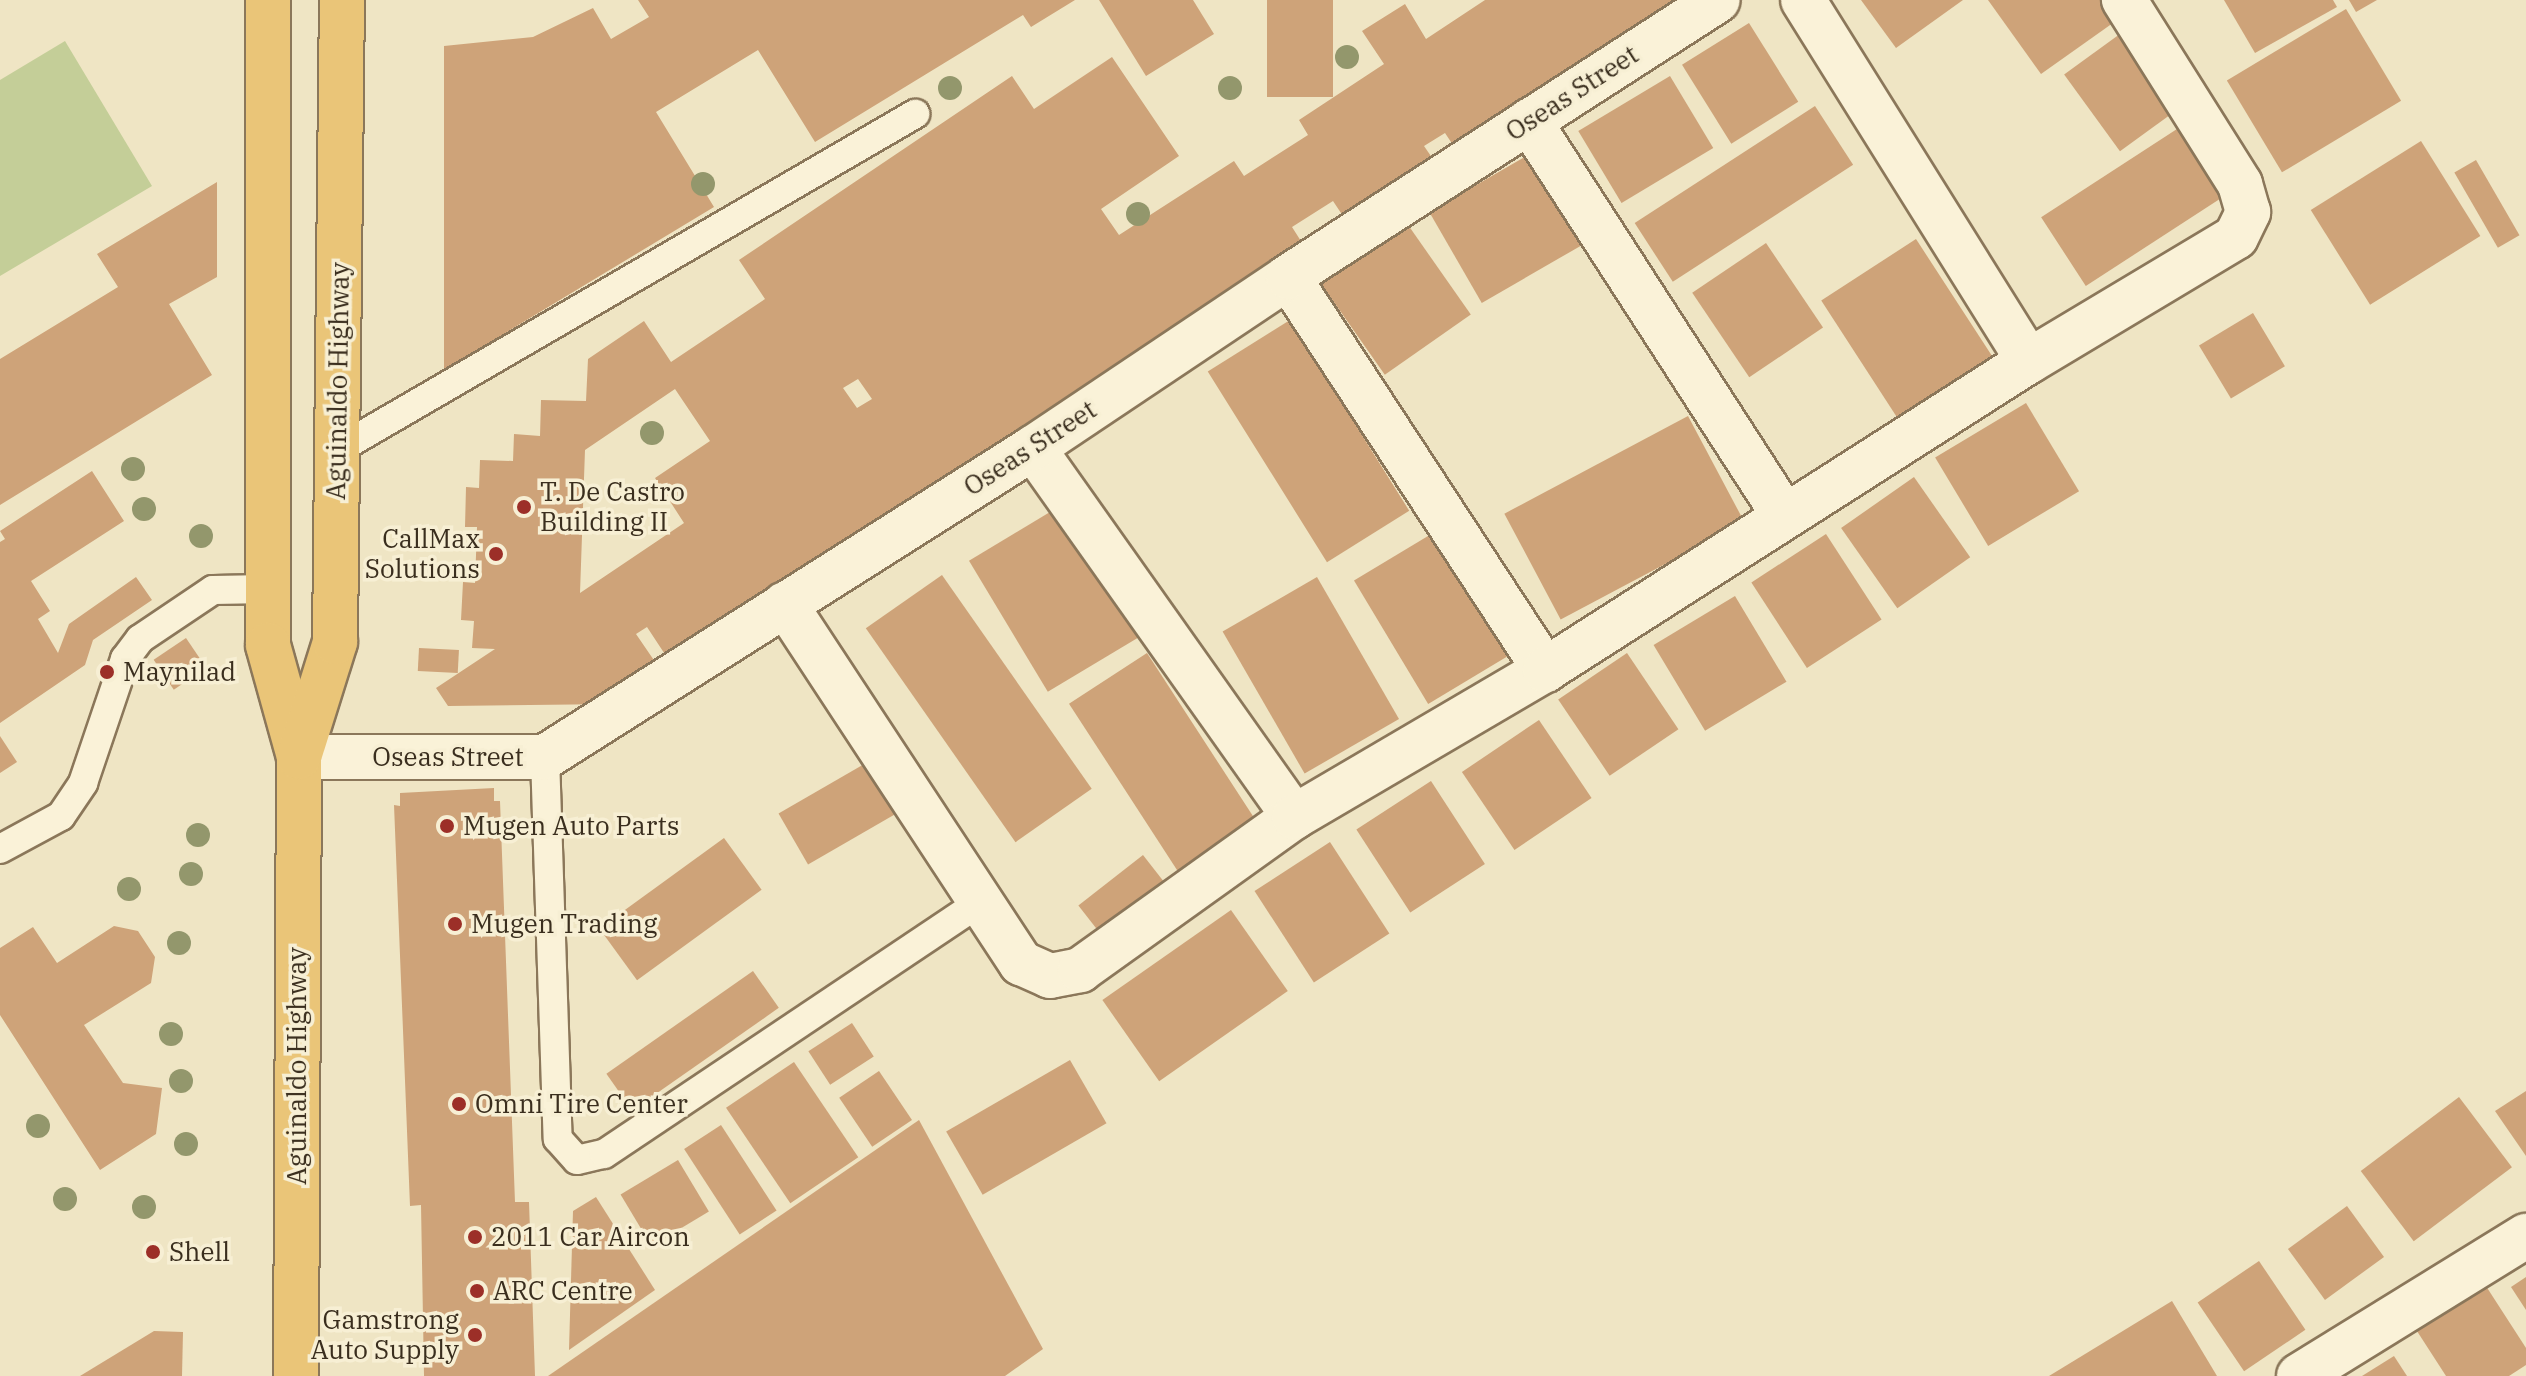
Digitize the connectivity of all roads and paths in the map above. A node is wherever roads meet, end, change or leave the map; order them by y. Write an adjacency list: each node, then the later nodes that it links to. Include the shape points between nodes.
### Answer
1 (340, 0): 2 (street); 12 (highway, Aguinaldo Highway)
2 (351, 0)
3 (1718, 0): 8 (street, Oseas Street)
4 (1803, 0): 10 (street)
5 (2124, 0): 10 (street, via 2240,184 2248,212 2236,237)
6 (261, 7): 14 (highway, Aguinaldo Highway)
7 (915, 114): 12 (lane)
8 (1529, 121): 9 (street, Oseas Street); 13 (street)
9 (1288, 277): 11 (street, Oseas Street); 16 (street)
10 (2029, 361): 13 (street)
11 (1033, 448): 15 (street, Oseas Street); 19 (street)
12 (337, 450): 17 (highway, Aguinaldo Highway, via 335,642)
13 (1785, 516): 16 (street)
14 (268, 589): 17 (highway, Aguinaldo Highway, via 268,645); 20 (lane, via 213,590 140,639 125,659 83,783 61,816)
15 (785, 604): 18 (street, Oseas Street); 21 (street)
16 (1545, 670): 19 (street)
17 (299, 757): 18 (street, Oseas Street); 23 (highway, Aguinaldo Highway)
18 (545, 757): 21 (lane, via 558,1139 577,1160 604,1154)
19 (1294, 817): 21 (street, via 1066,975 1034,971 1021,963)
20 (0, 849)
21 (980, 902)
22 (2526, 1236): 24 (street)
23 (296, 1376)
24 (2299, 1376)

